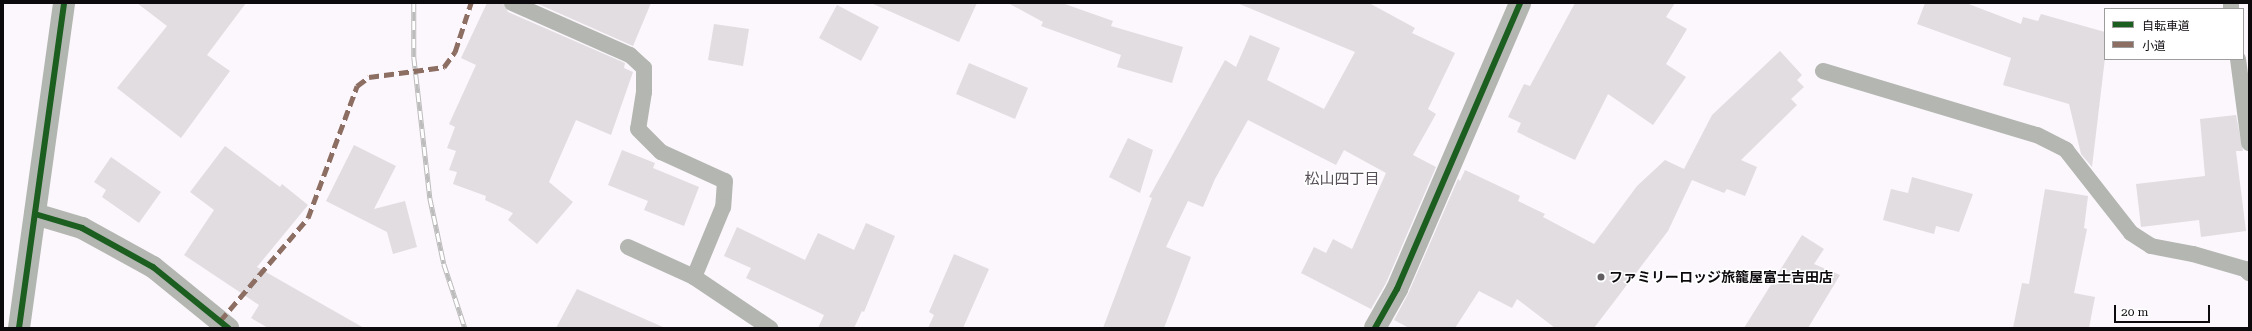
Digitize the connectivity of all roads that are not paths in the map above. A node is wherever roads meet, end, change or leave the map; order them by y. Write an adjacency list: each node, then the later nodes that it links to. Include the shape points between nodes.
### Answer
1 (64, 3): 7 (street)
2 (512, 3): 10 (lane, via 630,55 644,68 644,92 638,129 661,152 725,181 724,207)
3 (1520, 3): 14 (street, via 1397,288)
4 (2238, 60): 6 (lane)
5 (1823, 71): 9 (lane, via 2038,135 2066,150 2131,233 2151,246 2193,254 2245,269)
6 (2249, 143)
7 (35, 214): 11 (street); 12 (street, via 82,228 153,267)
8 (628, 247): 10 (lane)
9 (2249, 273)
10 (694, 277): 13 (lane)
11 (19, 328)
12 (228, 328)
13 (770, 328)
14 (1375, 328)

